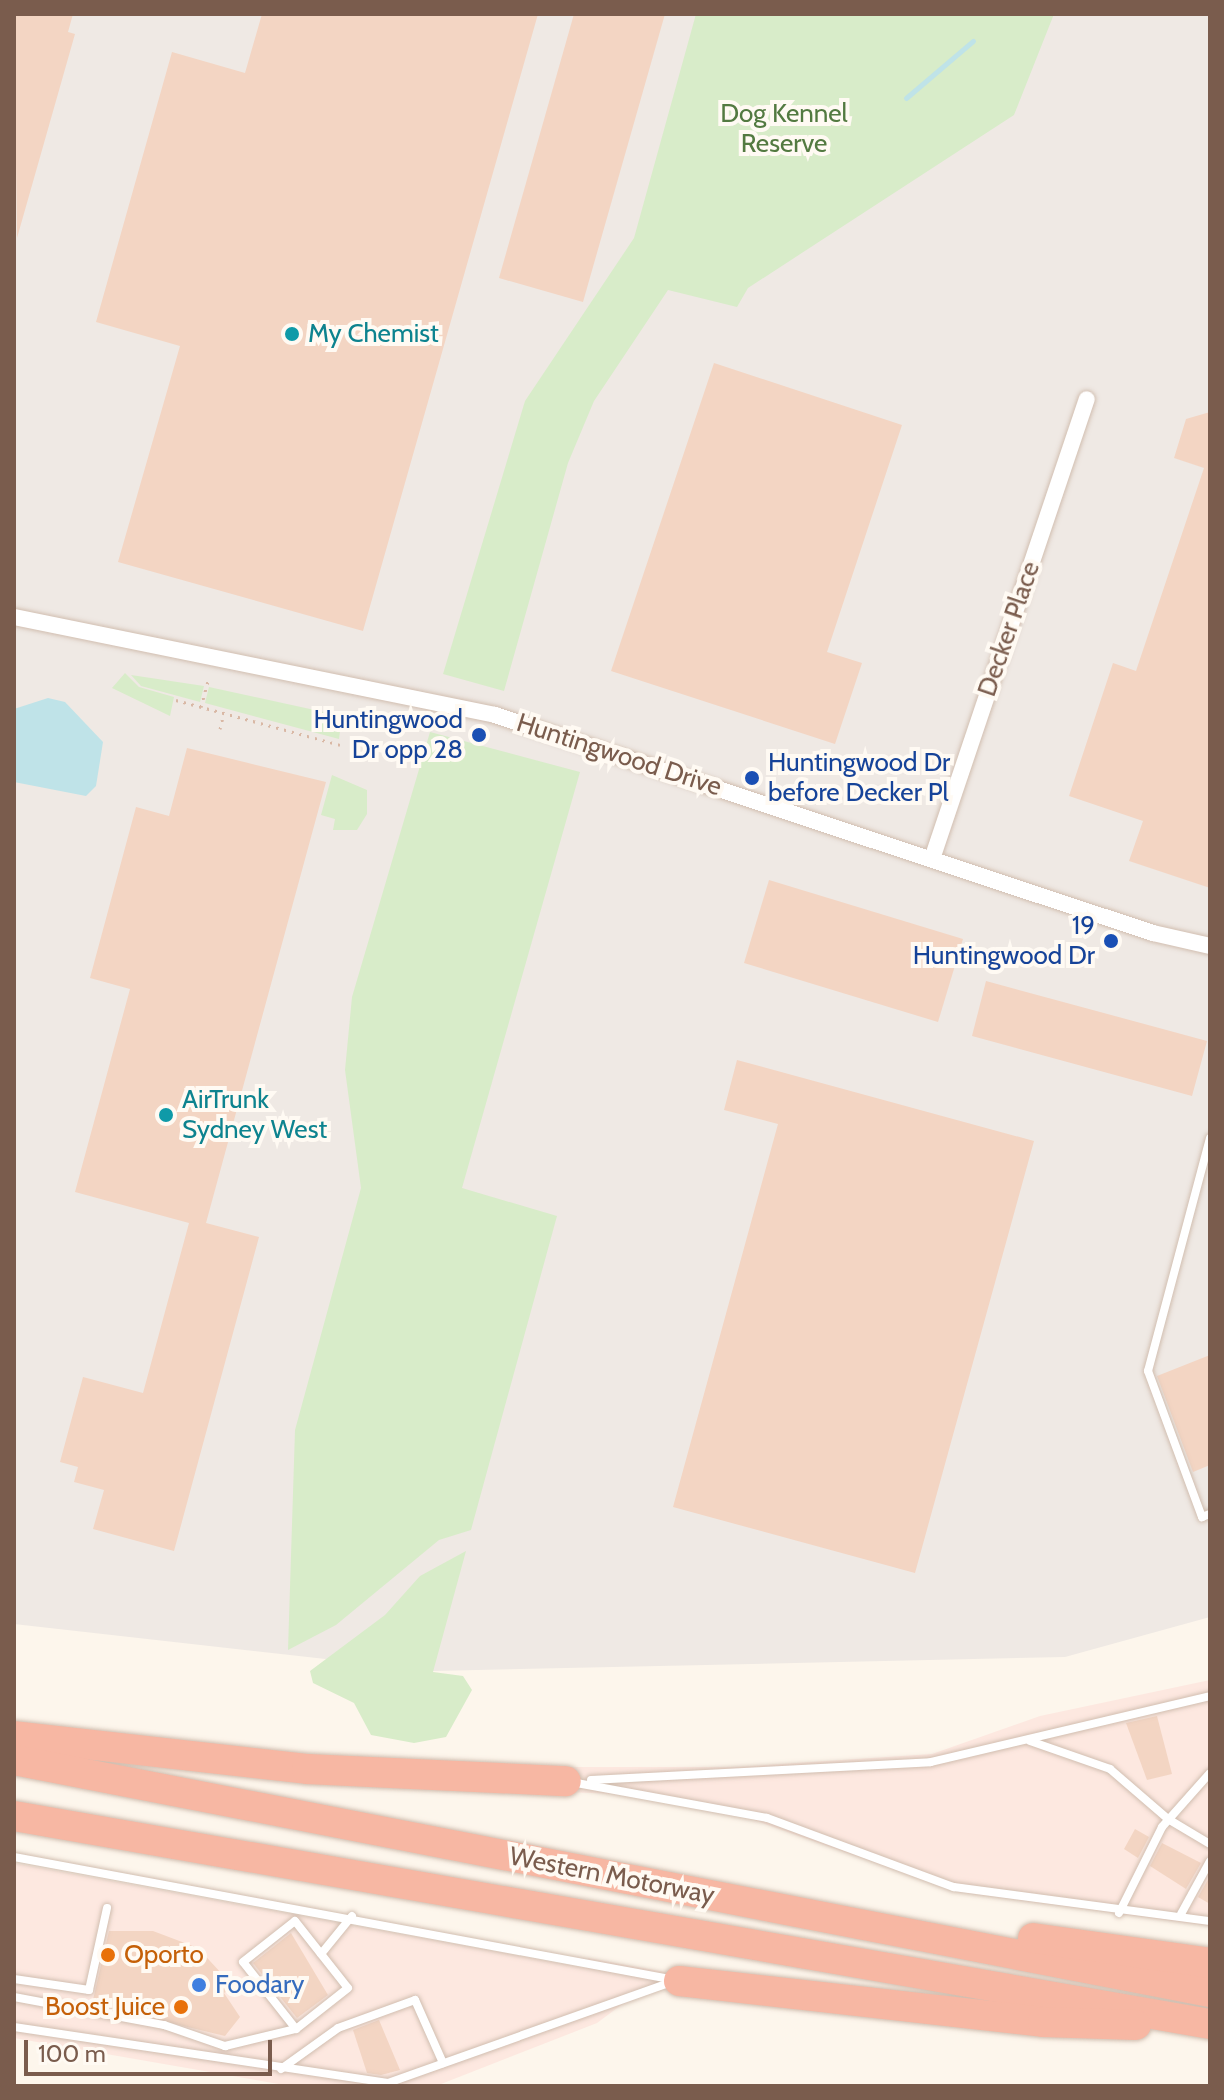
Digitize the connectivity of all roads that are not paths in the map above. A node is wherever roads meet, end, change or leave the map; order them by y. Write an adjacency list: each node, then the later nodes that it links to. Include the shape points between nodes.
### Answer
1 (1087, 399): 3 (street, Decker Place)
2 (14, 617): 3 (street, Huntingwood Drive, via 457,705)
3 (932, 859): 4 (street, Huntingwood Drive)
4 (1210, 946)
5 (1210, 1138): 6 (lane, via 1148,1371 1202,1517)
6 (1210, 1514)
7 (1210, 1696): 9 (lane)
8 (14, 1736): 12 (highway, via 307,1769)
9 (1024, 1740): 12 (lane, via 886,1767); 14 (lane, via 1110,1769)
10 (14, 1760): 22 (highway, Western Motorway)
11 (1210, 1773): 14 (lane)
12 (566, 1781): 19 (lane, via 767,1818 954,1887)
13 (14, 1816): 30 (highway, Western Motorway)
14 (1168, 1819): 15 (lane); 19 (lane)
15 (1210, 1844)
16 (14, 1857): 21 (lane)
17 (1210, 1861): 20 (lane)
18 (107, 1908): 26 (lane, via 89,1990)
19 (1119, 1913): 20 (lane)
20 (1181, 1914): 23 (lane)
21 (352, 1916): 24 (lane); 27 (lane)
22 (824, 1918): 25 (highway, via 950,1926); 28 (highway, Western Motorway)
23 (1210, 1921)
24 (321, 1954): 32 (lane, via 348,1988); 32 (lane, via 295,1921 243,1962)
25 (1210, 1963)
26 (14, 1979)
27 (679, 1981): 30 (highway, via 1043,2022); 33 (lane)
28 (1210, 1992)
29 (14, 1997): 32 (lane, via 164,2025 225,2046)
30 (1210, 2026)
31 (14, 2027): 34 (lane)
32 (296, 2029)
33 (443, 2063): 34 (lane, via 388,2083); 34 (lane, via 415,2000 338,2028)
34 (281, 2069)

